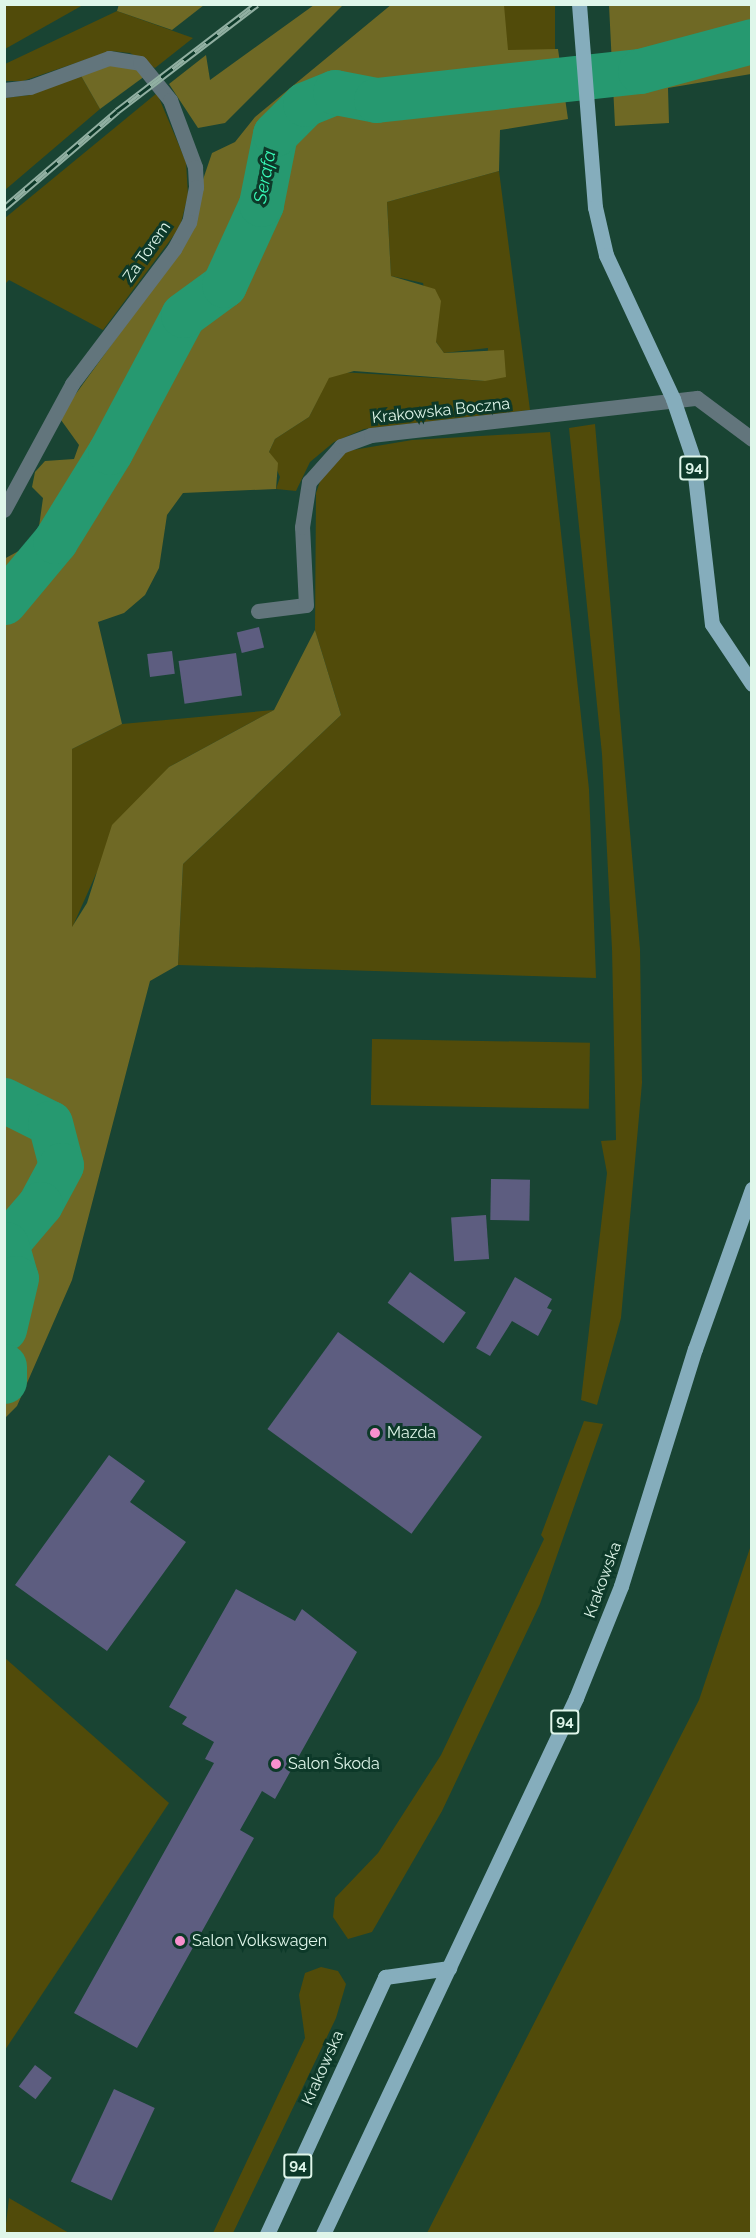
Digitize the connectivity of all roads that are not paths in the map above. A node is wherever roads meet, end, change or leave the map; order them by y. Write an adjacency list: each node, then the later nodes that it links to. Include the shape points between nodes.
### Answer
1 (579, 12): 3 (main road, 94, via 595,207 606,255)
2 (4, 90): 5 (street, Za Torem, via 30,87 110,58 140,63 170,100 195,166 196,187 189,222 174,249 72,384)
3 (674, 399): 4 (street, Krakowska Boczna, via 697,398); 6 (street, Krakowska Boczna, via 552,418 390,431 341,446 309,482 304,500 306,605); 7 (main road, 94, via 693,458 712,624)
4 (752, 439)
5 (4, 510)
6 (258, 611)
7 (752, 684)
8 (752, 1189): 9 (main road, Krakowska / 94, via 694,1349 621,1586 576,1698)
9 (449, 1968): 10 (main road, Krakowska / 94, via 385,1977); 11 (main road, Krakowska / 94)
10 (267, 2234)
11 (323, 2234)

